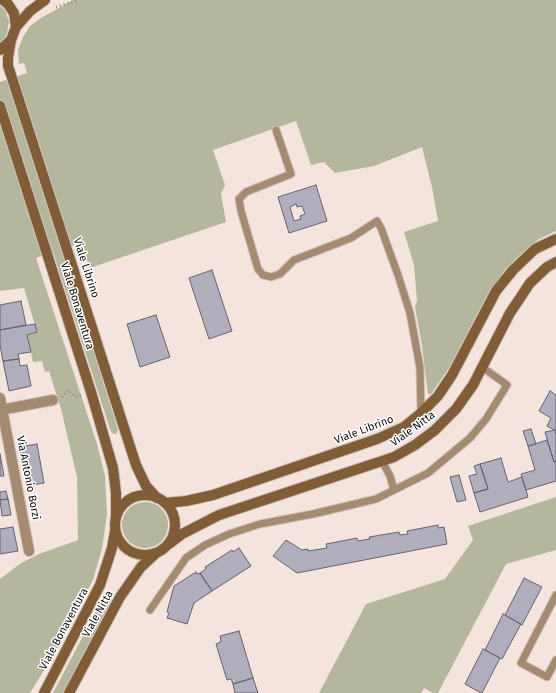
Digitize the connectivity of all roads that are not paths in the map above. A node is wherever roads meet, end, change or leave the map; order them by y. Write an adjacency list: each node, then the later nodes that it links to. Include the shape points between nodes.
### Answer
1 (3, 0): 3 (main road, via 14,13)
2 (45, 0): 3 (main road, via 30,11)
3 (16, 27): 4 (main road)
4 (11, 40): 5 (main road); 17 (main road, Viale Librino, via 8,66 136,465 146,486)
5 (0, 50)
6 (0, 106): 18 (main road, Viale Bonaventura, via 113,468)
7 (276, 130): 14 (lane, via 291,174 246,192 240,199 241,211 258,268 263,275 271,277 280,274 294,260 351,238 377,221 410,313 420,368)
8 (556, 239): 14 (main road, Viale Librino, via 535,249 496,291 452,374 438,396)
9 (556, 262): 10 (main road, Viale Nitta, via 530,283 510,313)
10 (482, 367): 15 (main road, Viale Nitta, via 456,410 435,430 415,445); 16 (lane, via 507,385 486,419 470,438 428,473)
11 (0, 398): 13 (street, Via Antonio Borzì)
12 (53, 400): 13 (street)
13 (1, 410): 21 (street, Via Antonio Borzì)
14 (421, 413): 17 (main road, Viale Librino, via 404,427 370,442 213,494 186,501)
15 (382, 461): 16 (lane); 20 (main road, Viale Nitta, via 219,515)
16 (394, 490): 24 (lane, via 352,505 260,524 205,545 186,558)
17 (161, 500): 18 (main road, via 146,495 131,499 122,506); 20 (main road, via 172,512 175,523 174,534)
18 (116, 517): 19 (main road)
19 (115, 529): 22 (main road, via 119,540 130,551 144,555); 26 (main road, Viale Bonaventura, via 112,548 100,585)
20 (168, 544): 22 (main road)
21 (29, 551)
22 (156, 553): 27 (main road, Viale Nitta, via 141,567 120,597)
23 (556, 595): 25 (lane, via 521,663 547,676)
24 (150, 610)
25 (556, 660)
26 (44, 693)
27 (69, 693)

